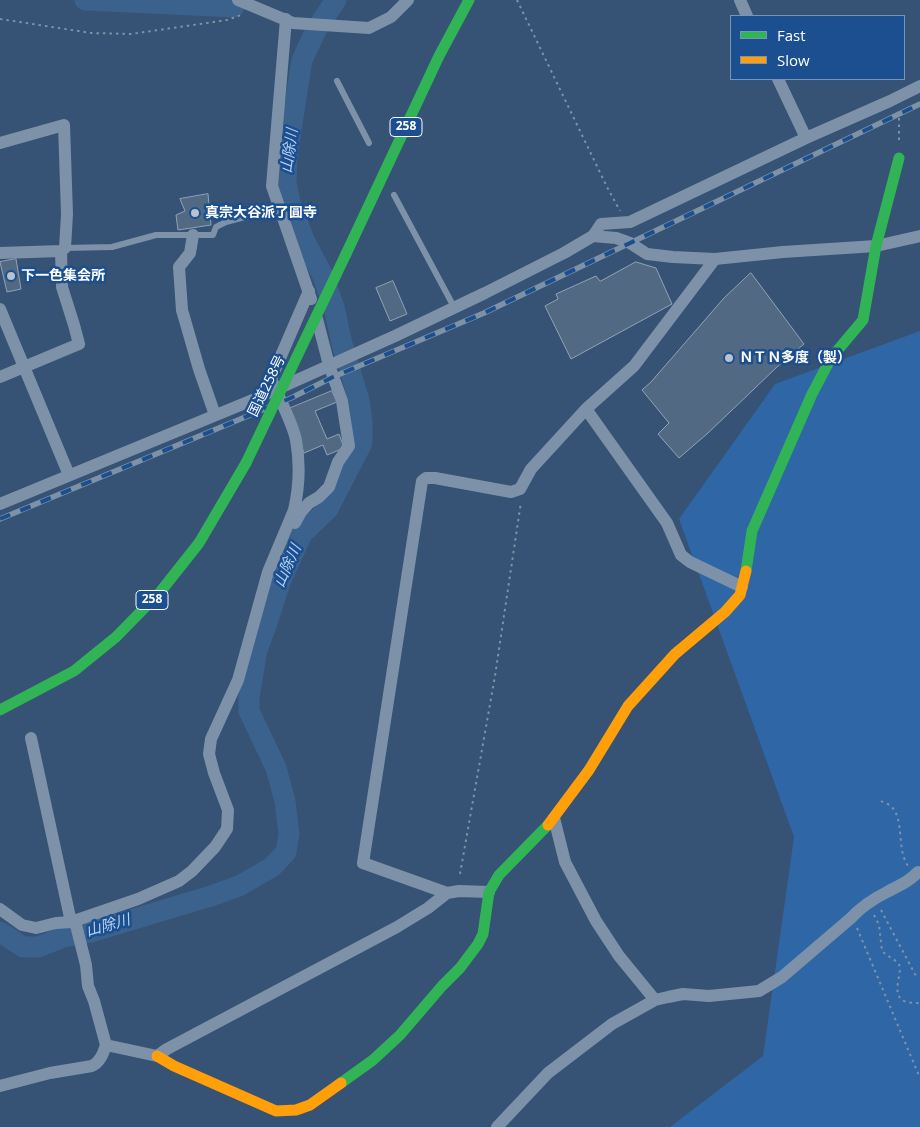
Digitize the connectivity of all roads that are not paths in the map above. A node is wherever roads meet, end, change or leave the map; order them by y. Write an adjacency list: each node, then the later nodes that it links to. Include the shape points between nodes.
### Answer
1 (238, 0): 5 (street)
2 (408, 0): 7 (street, via 391,17 369,28)
3 (468, 0): 37 (main road, 国道258号 / 258, bridge, via 246,463 199,543 160,591 116,637 74,671)
4 (740, 0): 6 (street)
5 (256, 4): 7 (street, via 271,15)
6 (747, 15)
7 (289, 21): 16 (street, via 272,186)
8 (778, 80): 11 (street)
9 (336, 82): 13 (lane)
10 (920, 86): 11 (street)
11 (806, 138): 18 (street, via 630,222 600,224)
12 (0, 142): 21 (street, via 64,125 67,214)
13 (369, 142)
14 (899, 158): 20 (main road)
15 (394, 196): 25 (lane)
16 (279, 208): 17 (lane, via 226,222 212,234); 24 (street)
17 (193, 235): 21 (lane, via 156,235 112,247); 32 (street, via 190,253 179,267 182,310)
18 (593, 236): 23 (street, via 616,238 648,254); 25 (street)
19 (920, 236): 20 (street)
20 (876, 246): 23 (street); 36 (main road, via 862,320 831,358 812,394 752,531)
21 (63, 249): 22 (street); 28 (street, via 62,287 79,344)
22 (0, 253)
23 (715, 259): 31 (street, via 634,366)
24 (309, 291): 27 (street); 30 (street, via 271,379)
25 (454, 307): 27 (street)
26 (0, 309): 28 (street)
27 (335, 363): 30 (street); 35 (street, via 349,446 338,462 329,487 301,512 286,540)
28 (24, 366): 29 (street); 33 (street)
29 (0, 377)
30 (276, 389): 32 (street); 35 (street, via 296,439 298,474 297,500)
31 (586, 409): 36 (street, via 667,523 681,554 690,562); 42 (street, via 531,469 520,489 511,492 435,478 422,481 363,863)
32 (215, 415): 33 (street)
33 (69, 475): 34 (street)
34 (0, 504)
35 (281, 542): 44 (street, via 268,572 238,680 211,739 209,754 228,810 227,829 215,847 179,880 138,899)
36 (742, 588): 39 (main road, via 726,612 675,654 628,706 589,770)
37 (0, 710)
38 (31, 738): 44 (street)
39 (554, 818): 41 (main road, via 498,875); 45 (street, via 565,862 596,921 619,956)
40 (918, 872): 45 (street, via 908,882 871,901 782,977 759,991 709,996 683,994)
41 (489, 892): 42 (street); 47 (main road, via 483,934 460,968 373,1060 310,1105 276,1111)
42 (447, 893): 47 (street, via 397,927)
43 (0, 909): 44 (street, via 22,925 36,928)
44 (73, 922): 46 (street, via 82,945 88,986)
45 (655, 1000): 49 (street, via 612,1024 548,1073)
46 (106, 1044): 47 (street); 48 (street, via 98,1063 92,1066)
47 (157, 1056)
48 (0, 1086)
49 (497, 1127)

